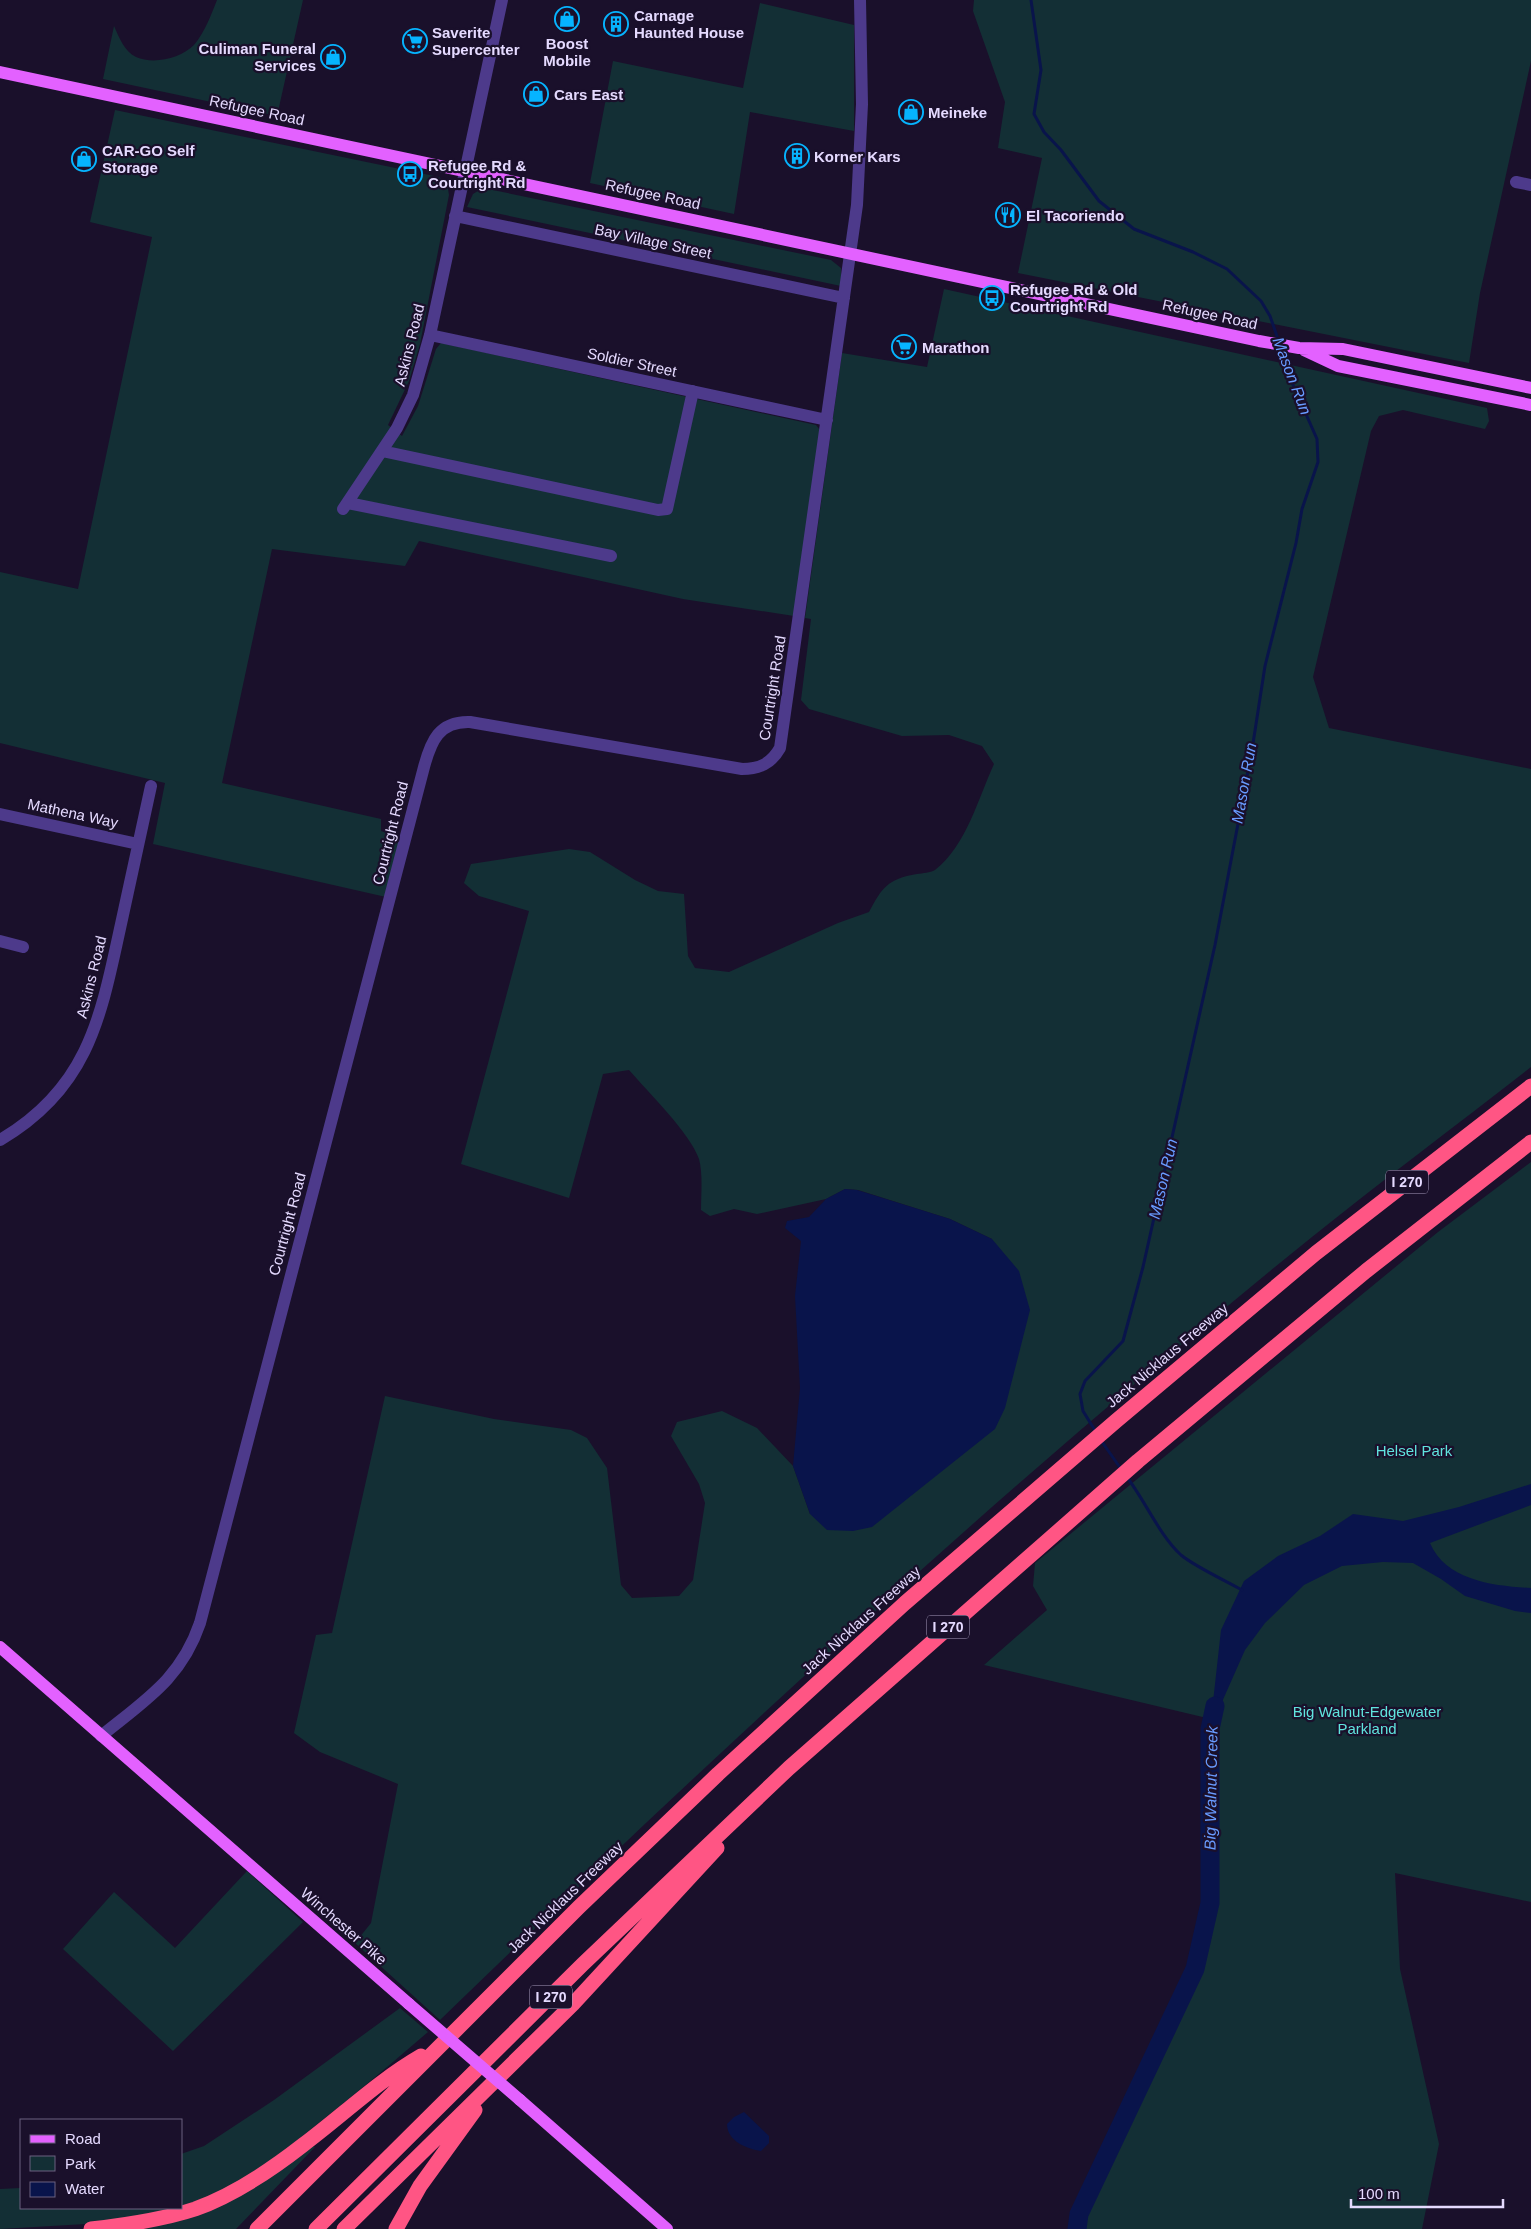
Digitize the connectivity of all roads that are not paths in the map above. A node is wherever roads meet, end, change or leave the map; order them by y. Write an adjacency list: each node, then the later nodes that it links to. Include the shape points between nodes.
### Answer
1 (502, 0): 4 (street)
2 (860, 0): 8 (street, Courtright Road, via 862,104 857,205)
3 (0, 72): 4 (main road, Refugee Road)
4 (465, 172): 7 (street, Askins Road); 8 (main road, Refugee Road)
5 (1516, 182): 6 (street)
6 (1531, 185)
7 (455, 216): 9 (street, Bay Village Street); 10 (street, Askins Road)
8 (850, 254): 9 (street, Courtright Road); 11 (main road, Refugee Road)
9 (844, 298): 15 (street, Courtright Road)
10 (430, 335): 13 (street, Soldier Street); 16 (street, Askins Road, via 414,395)
11 (1294, 347): 12 (main road, Refugee Road, via 1342,349); 14 (main road, Refugee Road, via 1338,366)
12 (1531, 388)
13 (692, 392): 15 (street, Soldier Street); 16 (street, via 667,510)
14 (1531, 405)
15 (827, 420): 27 (street, Courtright Road, via 782,742 773,760 758,768 742,770 470,722 451,724 434,740 424,767 197,1631 189,1652 172,1675)
16 (382, 451): 17 (street, Askins Road, via 345,506)
17 (611, 556)
18 (151, 786): 20 (street, Askins Road)
19 (0, 814): 20 (street, Mathena Way)
20 (138, 844): 24 (street, Askins Road, via 107,990 90,1042 70,1078 46,1105)
21 (0, 941): 22 (street)
22 (23, 947)
23 (1531, 1086): 29 (highway, Jack Nicklaus Freeway / I 270, via 1316,1253 1084,1447 906,1603 732,1761)
24 (0, 1140)
25 (1531, 1142): 28 (highway, I 270, via 1366,1271 1107,1487)
26 (0, 1647): 27 (main road, Winchester Pike)
27 (101, 1736): 36 (main road, Winchester Pike, bridge)
28 (789, 1768): 30 (highway, via 641,1931); 33 (highway, I 270, via 583,1964)
29 (438, 2046): 31 (highway, via 401,2068 303,2146 231,2192 181,2212); 32 (highway, Jack Nicklaus Freeway / I 270)
30 (496, 2081): 34 (highway); 35 (highway, via 420,2186)
31 (91, 2229)
32 (257, 2229)
33 (316, 2229)
34 (344, 2229)
35 (396, 2229)
36 (667, 2229)

